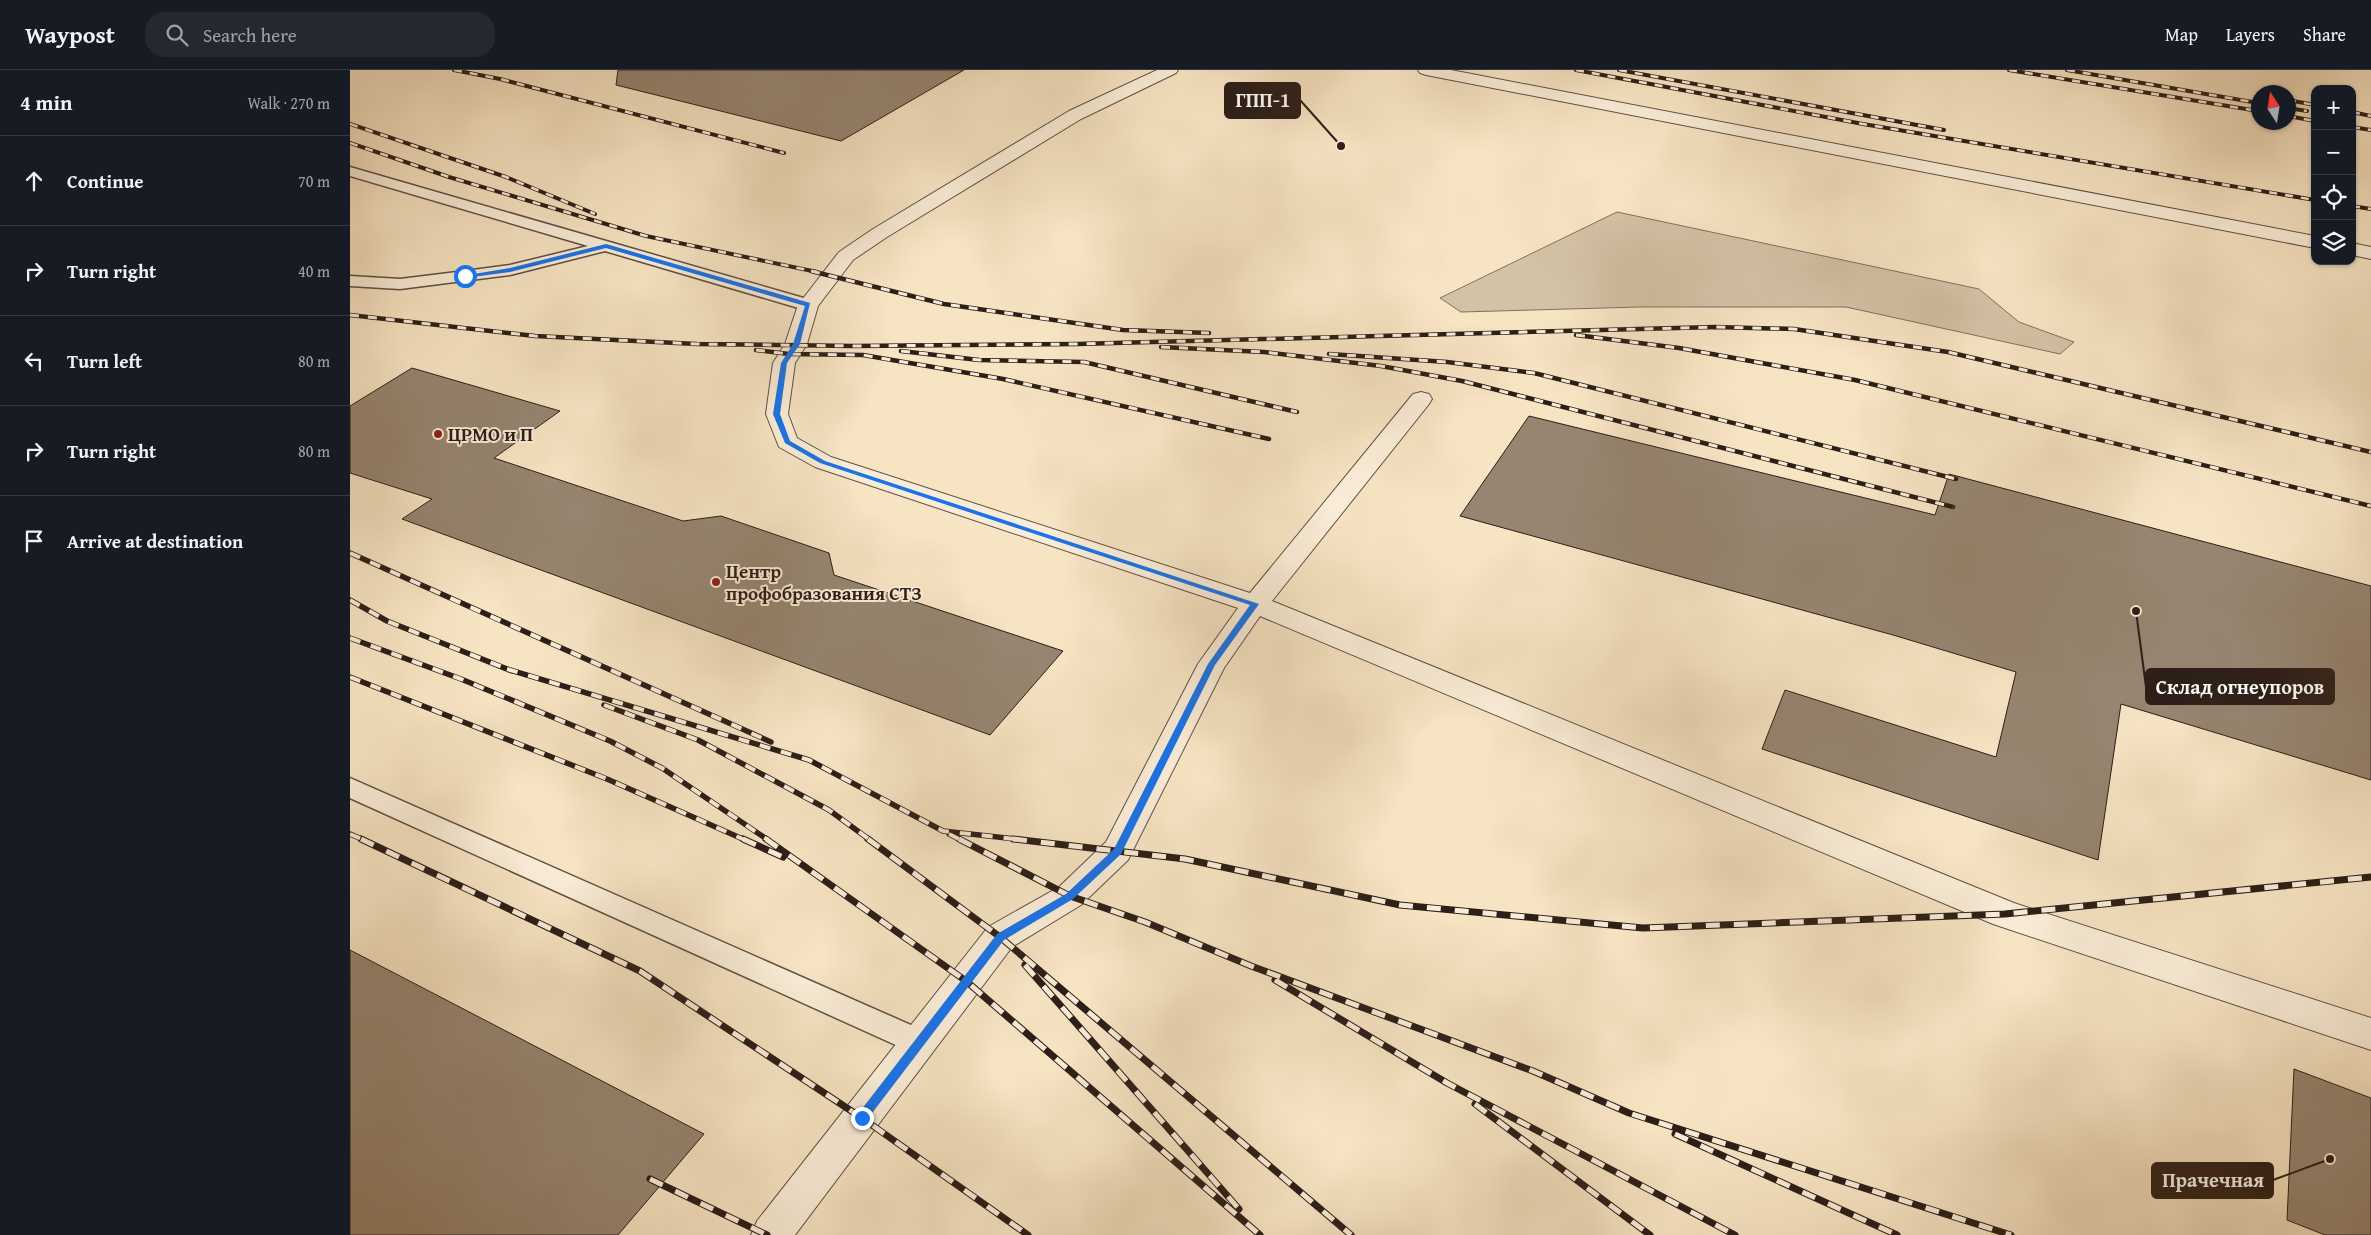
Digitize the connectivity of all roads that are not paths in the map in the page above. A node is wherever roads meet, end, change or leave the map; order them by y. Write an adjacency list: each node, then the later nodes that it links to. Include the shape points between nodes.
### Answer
1 (1170, 70): 9 (street, via 1075,115 880,233 846,256)
2 (1426, 70): 4 (street)
3 (350, 171): 5 (lane)
4 (2311, 241)
5 (606, 246): 8 (lane, via 510,270 400,284); 9 (lane)
6 (2356, 250): 7 (street)
7 (2371, 253)
8 (350, 281)
9 (808, 305): 11 (street, via 796,344 784,363 777,414 787,442 823,462)
10 (1421, 400): 11 (street)
11 (1255, 604): 13 (street, via 2005,914); 14 (street, via 1212,664 1117,851 1070,896 1000,937)
12 (350, 787): 14 (lane)
13 (2371, 1034)
14 (919, 1042): 15 (street)
15 (771, 1235)

